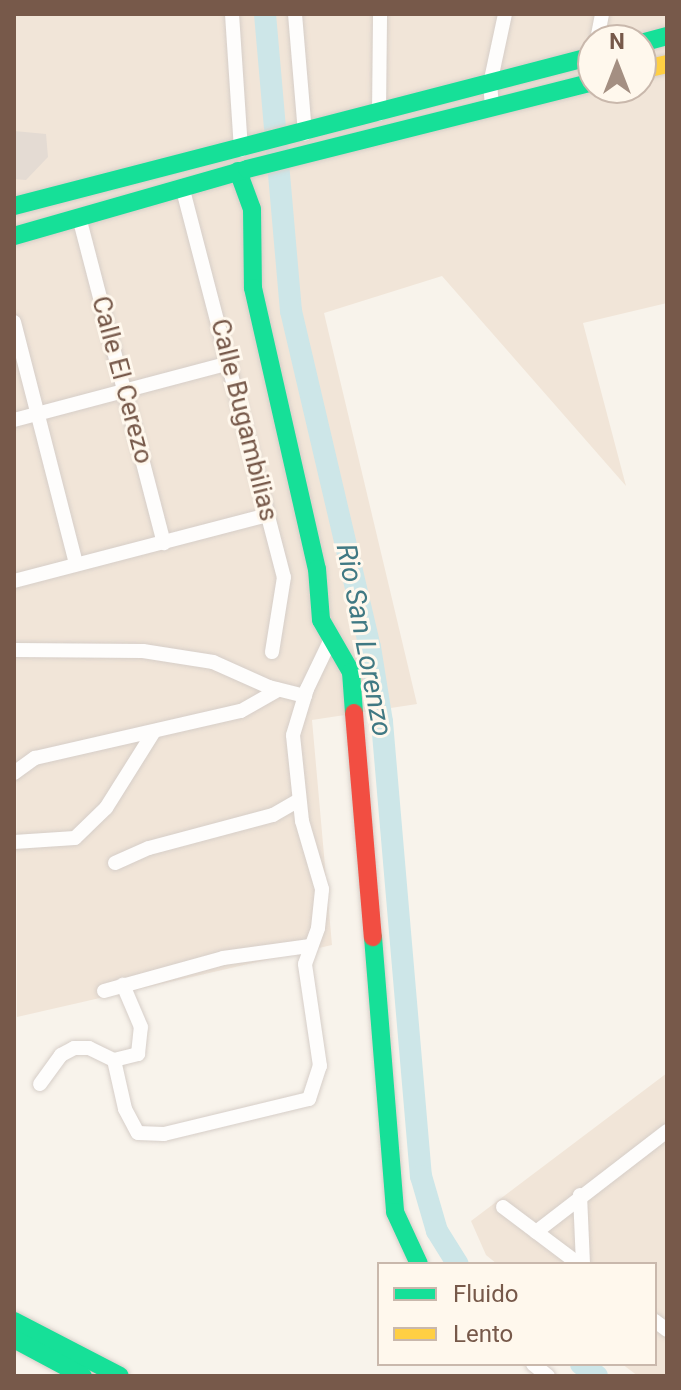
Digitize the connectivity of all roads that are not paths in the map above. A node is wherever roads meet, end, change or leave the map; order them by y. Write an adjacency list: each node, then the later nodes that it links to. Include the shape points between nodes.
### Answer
1 (232, 14): 11 (street)
2 (295, 14): 10 (street)
3 (380, 14): 9 (street)
4 (505, 14): 6 (street)
5 (577, 60): 6 (main road)
6 (490, 84): 8 (street); 9 (main road)
7 (577, 86): 8 (main road)
8 (492, 106): 11 (main road, via 299,156)
9 (379, 114): 10 (main road)
10 (299, 136): 11 (main road)
11 (243, 160): 12 (main road); 13 (main road); 25 (main road, via 252,209 253,288)
12 (183, 190): 14 (main road); 17 (street, Calle Bugambilias)
13 (14, 206)
14 (79, 217): 15 (main road); 18 (street, Calle El Cerezo)
15 (14, 236)
16 (14, 322): 19 (street)
17 (230, 363): 18 (street); 21 (street, Calle Bugambilias)
18 (126, 390): 19 (street); 22 (street, Calle El Cerezo)
19 (36, 414): 20 (street); 23 (street)
20 (14, 420)
21 (268, 515): 22 (street); 27 (street, Calle Bugambilias, via 284,577)
22 (164, 543): 23 (street)
23 (76, 564): 24 (street)
24 (14, 581)
25 (330, 641): 29 (street); 44 (main road, via 351,672 395,1212)
26 (14, 650): 28 (street, via 143,651 213,662)
27 (272, 652)
28 (278, 690): 29 (street); 30 (street, via 241,711)
29 (305, 696): 32 (street, via 293,735)
30 (153, 733): 31 (street, via 35,758); 33 (street, via 106,808 75,838)
31 (14, 773)
32 (299, 800): 34 (street, via 273,815 149,848); 35 (street, via 322,889 318,928)
33 (14, 842)
34 (115, 863)
35 (310, 946): 36 (street, via 223,958); 38 (street, via 305,964 320,1066 309,1099 164,1134 138,1133 125,1109)
36 (123, 985): 37 (street); 38 (street, via 134,1004 142,1045 138,1054)
37 (104, 991)
38 (114, 1060): 39 (street, via 89,1048 74,1048 61,1055)
39 (40, 1084)
40 (667, 1131): 41 (street)
41 (580, 1195): 43 (street); 46 (street)
42 (503, 1207): 43 (street)
43 (536, 1232): 45 (street)
44 (418, 1262)
45 (578, 1262)
46 (581, 1262)
47 (14, 1321): 50 (main road)
48 (14, 1339): 49 (main road)
49 (83, 1376)
50 (120, 1376)

